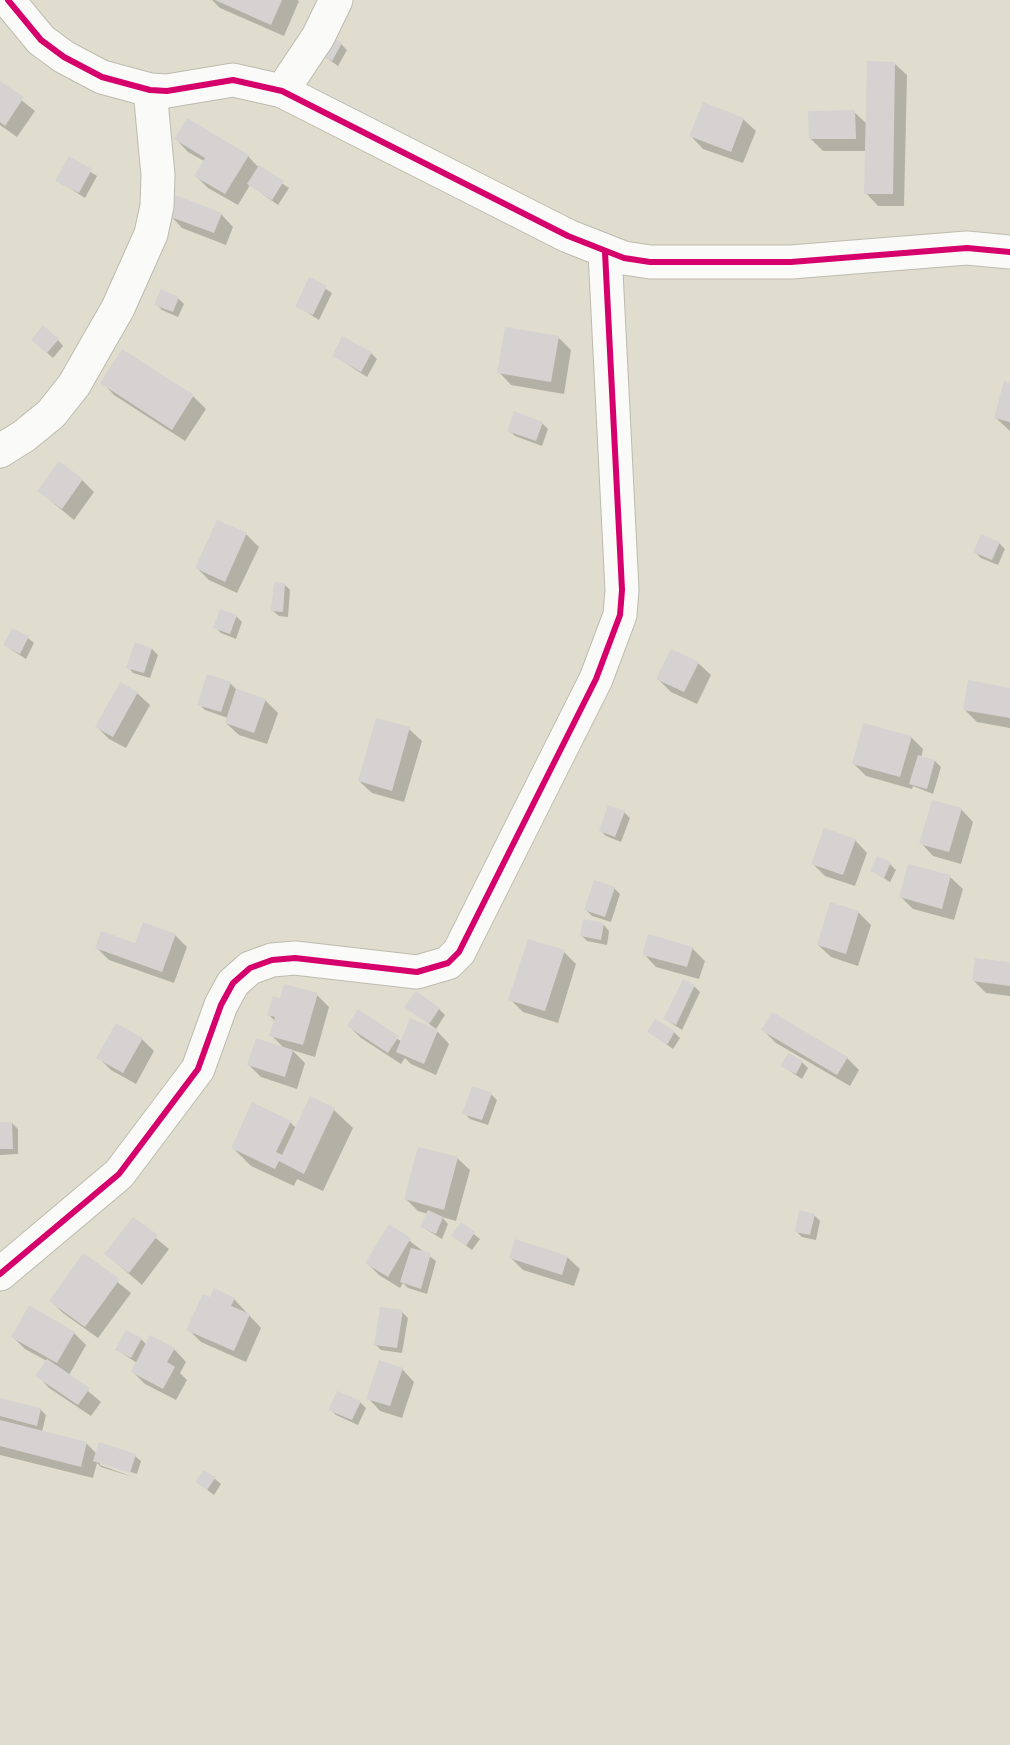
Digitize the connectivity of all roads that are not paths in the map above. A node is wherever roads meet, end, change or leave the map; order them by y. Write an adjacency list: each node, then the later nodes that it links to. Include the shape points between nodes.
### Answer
1 (8, 0): 3 (street, via 41,40 64,57 102,77)
2 (336, 0): 4 (street, via 318,38)
3 (150, 90): 4 (street, via 167,91 233,80); 7 (street, via 158,175 151,234 118,308 74,385 51,414)
4 (282, 91): 5 (street)
5 (605, 252): 6 (street, via 650,262 791,262 967,248); 8 (street, via 622,590 620,615 596,680 459,952 448,963 417,972 295,958 272,960 250,968 233,983 221,1005 198,1069 119,1174)
6 (1010, 252)
7 (0, 451)
8 (0, 1274)

